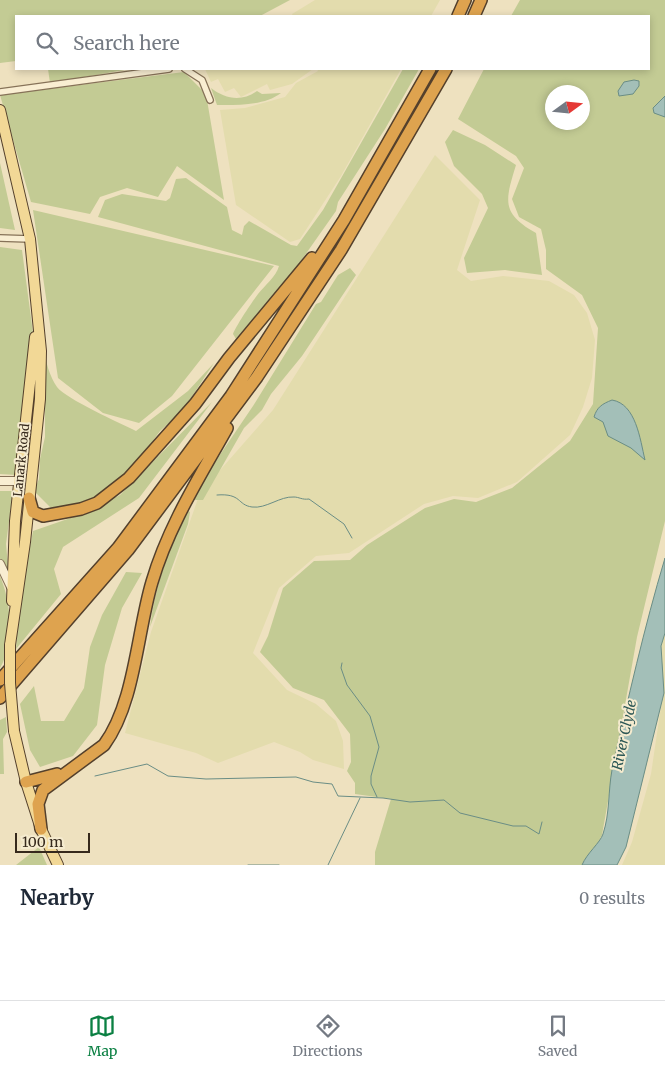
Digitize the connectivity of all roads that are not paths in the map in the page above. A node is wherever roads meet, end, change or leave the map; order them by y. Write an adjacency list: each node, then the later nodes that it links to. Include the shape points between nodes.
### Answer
1 (465, 0): 3 (highway)
2 (481, 0): 4 (highway)
3 (458, 15)
4 (474, 15)
5 (163, 70): 9 (street)
6 (187, 70): 10 (street, via 202,80)
7 (429, 70): 12 (highway)
8 (445, 70): 16 (highway, via 342,250)
9 (0, 92)
10 (210, 100)
11 (0, 110): 14 (main road, Lanark Road)
12 (344, 220): 20 (highway, via 229,358 195,404 129,478 97,503 73,512); 26 (highway, via 231,396 118,548)
13 (0, 238): 14 (street)
14 (30, 239): 15 (main road, Lanark Road)
15 (37, 302): 18 (main road, Lanark Road, via 35,348); 19 (main road, Lanark Road, via 42,351)
16 (251, 385): 27 (highway, via 128,550); 28 (highway, via 170,533 152,582 137,650 112,735 104,745)
17 (0, 481): 18 (street)
18 (19, 481): 19 (main road); 23 (main road, Lanark Road)
19 (30, 493): 20 (highway, via 33,512); 21 (main road, Lanark Road)
20 (43, 516): 21 (highway)
21 (27, 518): 23 (main road, via 20,522); 25 (main road, Lanark Road)
22 (0, 564): 24 (street)
23 (12, 576): 24 (main road, Lanark Road)
24 (11, 587): 25 (main road, Lanark Road)
25 (13, 620): 29 (main road, Lanark Road, bridge, via 10,683 14,731)
26 (0, 680)
27 (0, 698)
28 (70, 768): 29 (highway); 30 (highway, via 49,784 39,797)
29 (26, 782): 30 (main road, Lanark Road)
30 (41, 829): 31 (main road, Lanark Road)
31 (58, 865)

